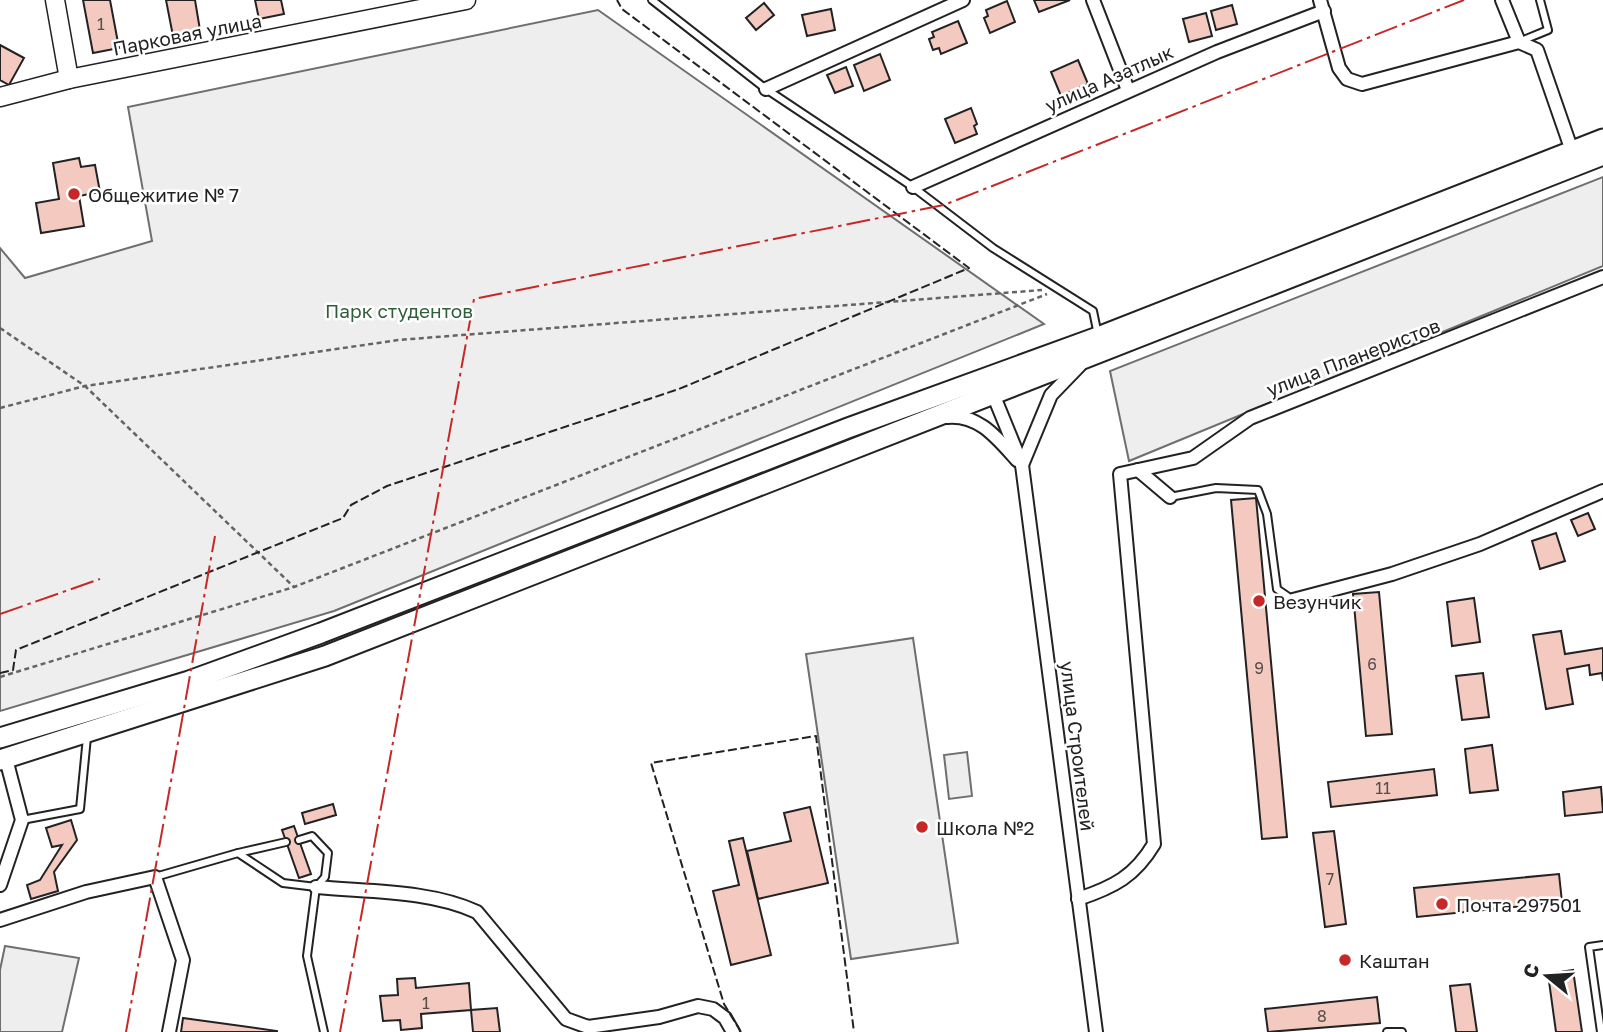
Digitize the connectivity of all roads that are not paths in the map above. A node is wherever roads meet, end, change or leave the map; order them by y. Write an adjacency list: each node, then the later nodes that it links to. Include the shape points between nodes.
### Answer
1 (55, 0): 10 (street)
2 (466, 0): 10 (street, Парковая улица)
3 (652, 0): 11 (lane)
4 (963, 0): 11 (street)
5 (1093, 0): 12 (street)
6 (1502, 0): 9 (street)
7 (1540, 0): 9 (lane, via 1548,30)
8 (1322, 5): 9 (street, via 1339,68 1347,79 1362,84); 12 (street, улица Азатлык)
9 (1519, 42): 15 (street, via 1537,50 1541,58)
10 (69, 79): 13 (street, Парковая улица)
11 (766, 89): 17 (lane)
12 (1128, 90): 17 (street, улица Азатлык)
13 (0, 97)
14 (1603, 139): 15 (main road)
15 (1572, 151): 19 (main road)
16 (1603, 155): 20 (main road)
17 (913, 187): 19 (lane, via 993,248 1093,311)
18 (1603, 277): 24 (street, улица Планеристов, via 1250,418 1193,458)
19 (1098, 337): 21 (main road)
20 (1086, 360): 21 (main road); 23 (street, via 1051,395)
21 (990, 386): 22 (main road); 23 (street, улица Строителей); 29 (main road, via 189,681)
22 (929, 418): 23 (street, via 958,416 979,422); 28 (main road, via 325,656)
23 (1022, 465): 38 (street, улица Строителей)
24 (1138, 470): 26 (street); 38 (street, улица Планеристов, via 1120,474 1154,844 1141,866 1107,889)
25 (1603, 491): 27 (street, via 1480,544)
26 (1170, 497): 27 (lane, via 1216,488 1258,490 1267,513 1277,589)
27 (1293, 600)
28 (87, 734): 30 (main road); 31 (lane, via 79,809)
29 (0, 738)
30 (3, 760): 31 (street)
31 (22, 820): 36 (street)
32 (299, 840): 37 (lane, via 312,836 328,853 325,877)
33 (286, 842): 34 (lane)
34 (238, 853): 35 (lane); 37 (lane, via 283,883)
35 (155, 877): 39 (street, via 86,892); 41 (street, via 183,960)
36 (0, 885)
37 (316, 887): 42 (lane, via 307,956); 43 (street, via 396,894 477,912 566,1019 580,1027 659,1017 698,1006 713,1009)
38 (1078, 899): 44 (street, улица Строителей)
39 (0, 920)
40 (1603, 945): 47 (lane, via 1589,947)
41 (169, 1032)
42 (324, 1032)
43 (733, 1032)
44 (1096, 1032)
45 (1387, 1032): 46 (lane)
46 (1402, 1032)
47 (1601, 1032)

